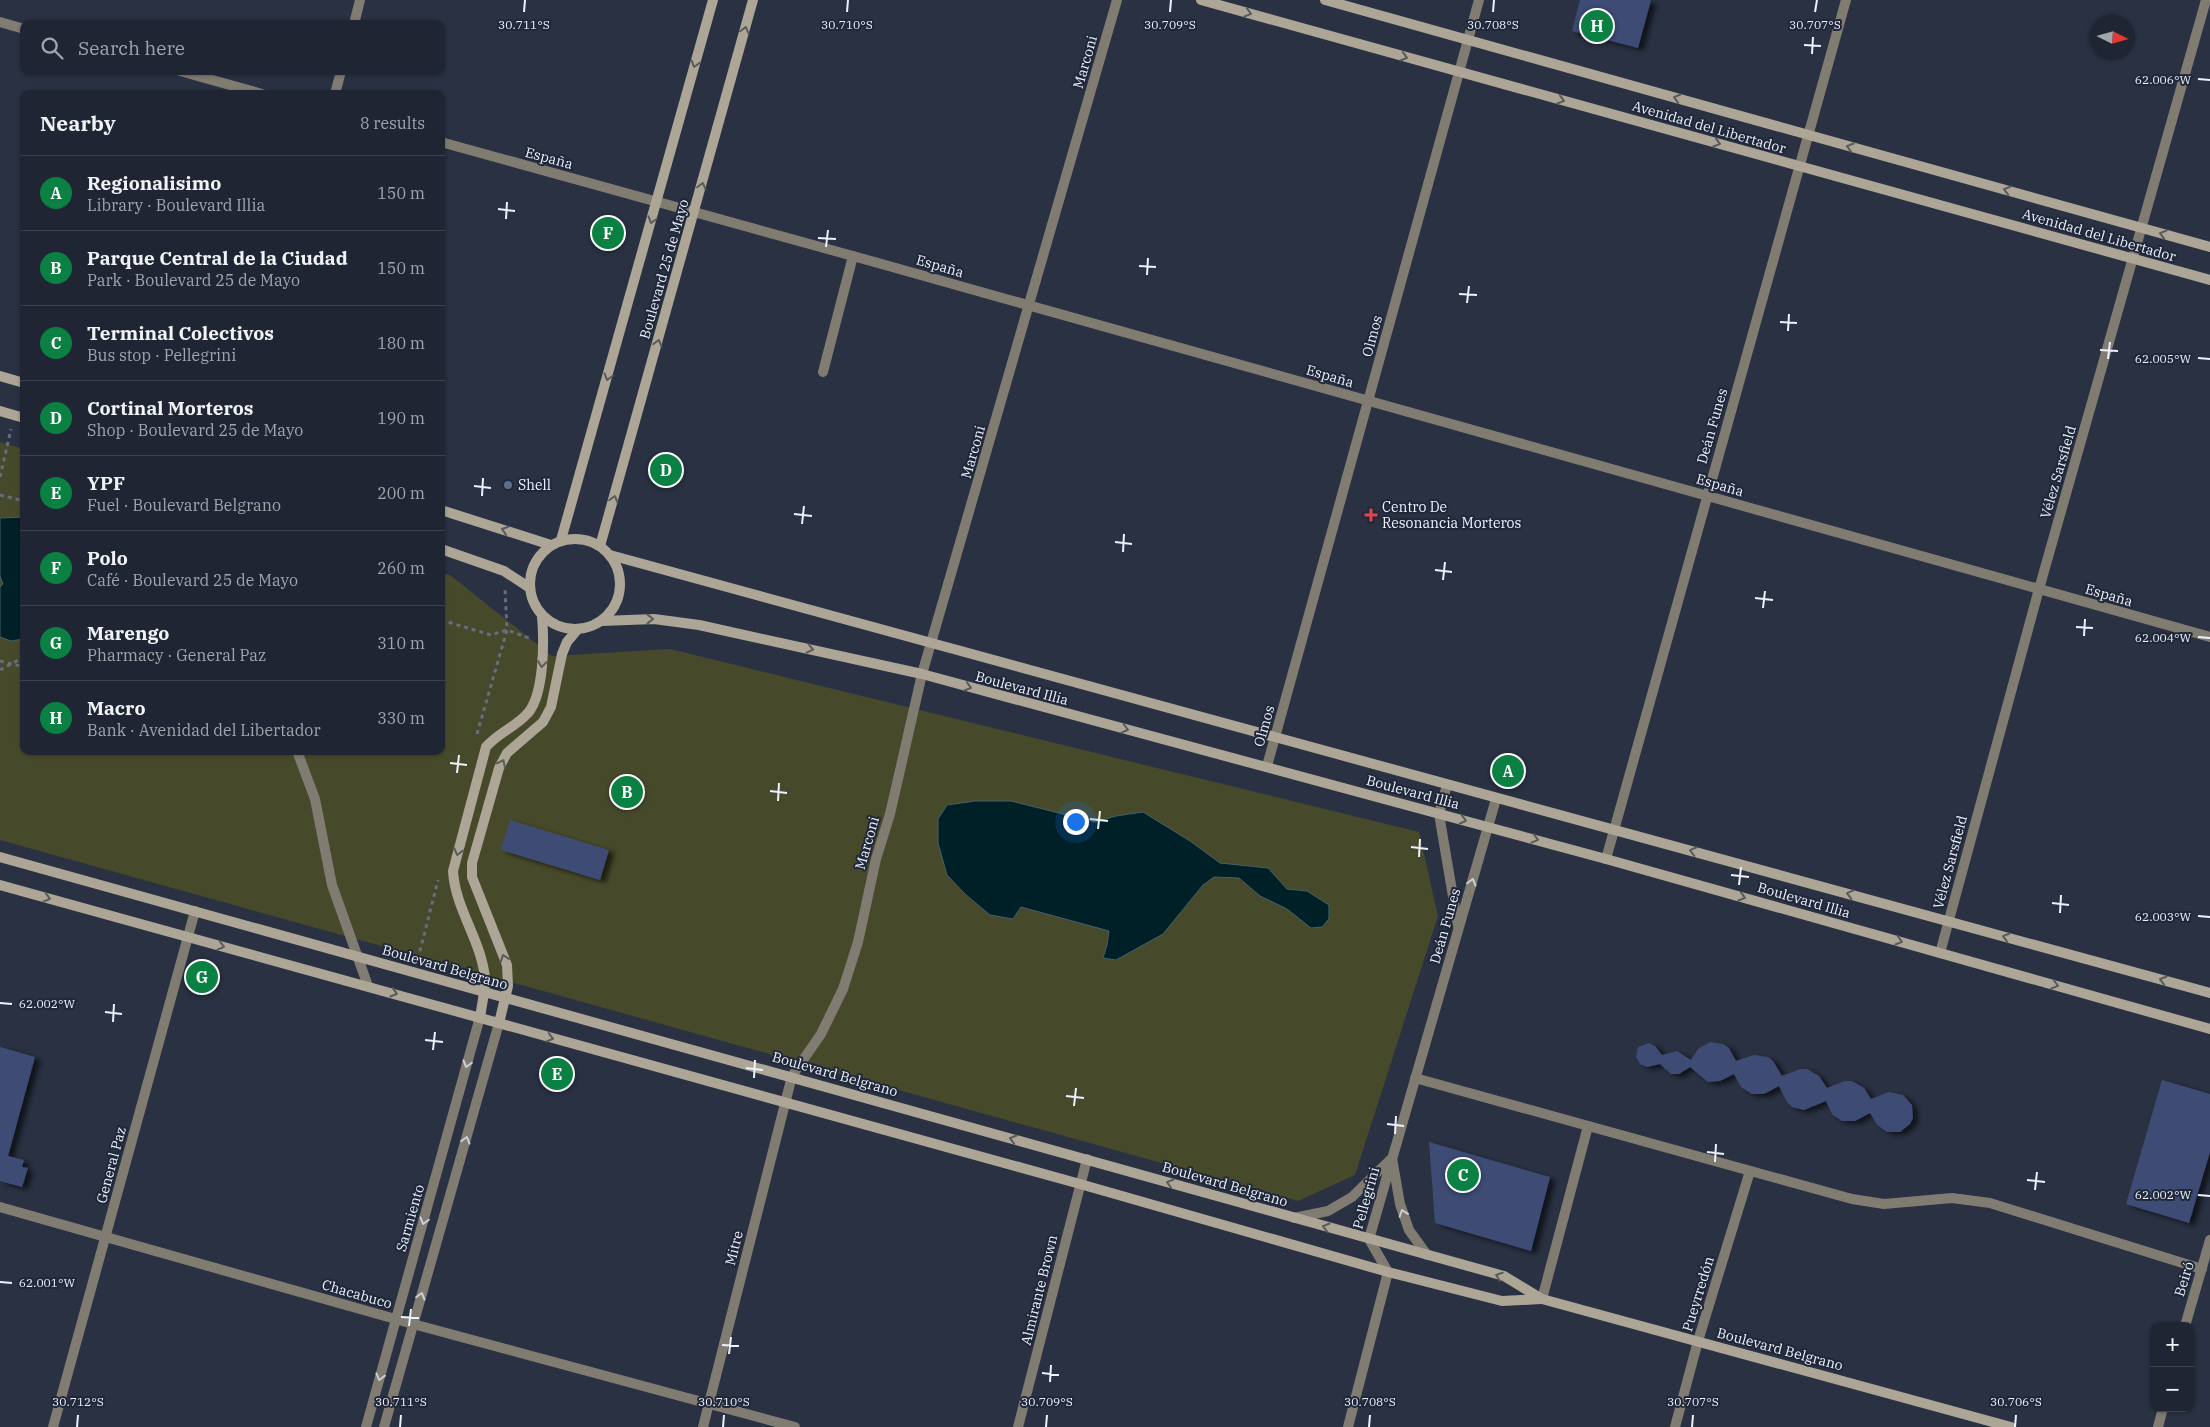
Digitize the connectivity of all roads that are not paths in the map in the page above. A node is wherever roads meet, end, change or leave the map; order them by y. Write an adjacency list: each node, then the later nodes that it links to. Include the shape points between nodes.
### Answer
1 (360, 0): 10 (street)
2 (713, 0): 22 (street, Boulevard 25 de Mayo, one-way to 22)
3 (754, 0): 23 (street, Boulevard 25 de Mayo, one-way to 3)
4 (1117, 0): 29 (street, Marconi)
5 (1201, 0): 14 (street, Avenidad del Libertador, one-way to 14)
6 (1325, 0): 13 (street, Avenidad del Libertador)
7 (1479, 0): 13 (street, Olmos)
8 (1846, 0): 19 (street, Deán Funes)
9 (2206, 0): 24 (street, Vélez Sarsfield)
10 (355, 20)
11 (0, 22): 12 (street)
12 (20, 28)
13 (1468, 40): 14 (street, Olmos); 19 (street, Avenidad del Libertador, one-way to 13)
14 (1459, 72): 21 (street, Avenidad del Libertador, one-way to 21); 33 (street, Olmos)
15 (194, 75): 17 (street)
16 (340, 75): 18 (street)
17 (248, 90)
18 (336, 90)
19 (1808, 135): 21 (street, Deán Funes); 24 (street, Avenidad del Libertador, one-way to 19)
20 (445, 143): 22 (street, España)
21 (1800, 166): 27 (street, Avenidad del Libertador); 36 (street, Deán Funes)
22 (657, 201): 23 (street, España); 38 (street, Boulevard 25 de Mayo, one-way to 38)
23 (695, 212): 26 (street, España); 40 (street, Boulevard 25 de Mayo, one-way to 23)
24 (2142, 228): 25 (street, Avenidad del Libertador, one-way to 24); 27 (street, Vélez Sarsfield)
25 (2210, 247)
26 (853, 256): 29 (street, España); 30 (street)
27 (2133, 259): 28 (street, Avenidad del Libertador); 44 (street, Vélez Sarsfield)
28 (2210, 280)
29 (1030, 305): 33 (street, España); 49 (street, Marconi)
30 (823, 372)
31 (0, 376): 32 (street)
32 (20, 382)
33 (1368, 401): 36 (street, España); 51 (street, Olmos)
34 (0, 411): 35 (street)
35 (19, 416)
36 (1707, 496): 44 (street, España); 58 (street, Deán Funes)
37 (445, 511): 39 (street, one-way to 37)
38 (561, 540): 39 (street); 40 (street, via 588,540)
39 (551, 545): 43 (street, via 534,563)
40 (600, 546): 42 (street)
41 (445, 550): 43 (street, via 504,571)
42 (610, 556): 46 (street, via 618,568 620,583 612,610); 49 (street, Boulevard Illia)
43 (530, 588): 45 (street, via 533,603)
44 (2039, 589): 48 (street, España); 63 (street, Vélez Sarsfield)
45 (542, 616): 47 (street, via 552,624); 69 (street, one-way to 69, via 545,644 534,702 527,715 486,748 453,871 454,885 478,949 485,978)
46 (602, 621): 47 (street); 50 (street, Boulevard Illia, one-way to 50, via 654,619 699,625)
47 (577, 630): 71 (street, one-way to 47, via 507,965 472,877 472,862 499,768 507,753 543,722 551,707 562,654)
48 (2210, 637)
49 (932, 645): 50 (street, Marconi); 51 (street, Boulevard Illia)
50 (922, 674): 53 (street, Boulevard Illia, one-way to 53); 76 (street, Marconi, via 844,989 821,1034)
51 (1275, 737): 53 (street, Olmos); 54 (street, Boulevard Illia)
52 (299, 755): 67 (street, via 315,799 332,885)
53 (1267, 766): 56 (street, Boulevard Illia)
54 (1447, 785): 55 (street, Boulevard Illia); 56 (street)
55 (1496, 799): 57 (street, Deán Funes); 58 (street, Boulevard Illia)
56 (1439, 814): 57 (street, Boulevard Illia, one-way to 57); 64 (street)
57 (1488, 827): 60 (street, Boulevard Illia, one-way to 60); 64 (street, Deán Funes, one-way to 57)
58 (1614, 829): 60 (street, Deán Funes); 63 (street, Boulevard Illia, one-way to 58)
59 (0, 857): 62 (street, Boulevard Belgrano)
60 (1606, 859): 66 (street, Boulevard Illia, one-way to 66)
61 (0, 885): 65 (street, Boulevard Belgrano, one-way to 65)
62 (195, 911): 65 (street, General Paz); 67 (street, Boulevard Belgrano)
63 (1948, 920): 66 (street, Vélez Sarsfield); 70 (street, Boulevard Illia, one-way to 63)
64 (1459, 929): 75 (street, Deán Funes)
65 (187, 937): 68 (street, Boulevard Belgrano, one-way to 68); 86 (street, General Paz)
66 (1940, 953): 74 (street, Boulevard Illia, one-way to 74)
67 (357, 955): 68 (street); 69 (street, Boulevard Belgrano)
68 (368, 986): 72 (street, Boulevard Belgrano, one-way to 72)
69 (484, 991): 71 (street, Boulevard Belgrano); 72 (street)
70 (2210, 994)
71 (506, 999): 73 (street); 76 (street, Boulevard Belgrano)
72 (480, 1017): 73 (street, Boulevard Belgrano); 93 (street, Sarmiento, one-way to 93)
73 (499, 1023): 78 (street, Boulevard Belgrano, one-way to 78); 95 (street, one-way to 73)
74 (2210, 1029)
75 (1420, 1060): 77 (street, Pellegrini)
76 (792, 1076): 78 (street, Mitre); 81 (street, Boulevard Belgrano, one-way to 76)
77 (1415, 1078): 79 (street); 80 (street, Pellegrini)
78 (784, 1104): 83 (street, Boulevard Belgrano); 97 (street, Mitre)
79 (1588, 1126): 82 (street); 92 (street)
80 (1392, 1158): 85 (street, via 1352,1197 1328,1211); 87 (street, Pellegrini); 89 (street, one-way to 80, via 1409,1230 1400,1204)
81 (1087, 1159): 83 (street, Almirante Brown); 85 (street, Boulevard Belgrano, one-way to 81)
82 (1750, 1171): 90 (street, via 1852,1199 1884,1204 1952,1198 1990,1203); 96 (street, Pueyrredón)
83 (1080, 1184): 91 (street, Boulevard Belgrano); 104 (street, Almirante Brown)
84 (0, 1207): 86 (street, Chacabuco)
85 (1294, 1218): 87 (street, Boulevard Belgrano, one-way to 85)
86 (106, 1236): 93 (street, Chacabuco); 99 (street, General Paz)
87 (1368, 1239): 89 (street, Boulevard Belgrano); 91 (street, Pellegrini)
88 (2210, 1240): 90 (street, Beiró)
89 (1427, 1255): 92 (street, Boulevard Belgrano, one-way to 89, via 1504,1276)
90 (2202, 1269): 94 (street, Beiró)
91 (1388, 1272): 92 (street, Boulevard Belgrano, via 1502,1300); 105 (street)
92 (1542, 1299): 96 (street, Boulevard Belgrano)
93 (396, 1320): 95 (street, Chacabuco); 100 (street, Sarmiento, one-way to 100)
94 (2186, 1322)
95 (413, 1324): 97 (street, Chacabuco); 101 (street)
96 (1698, 1341): 106 (street, Pueyrredón); 107 (street, Boulevard Belgrano)
97 (709, 1403): 102 (street, Mitre); 103 (street, Chacabuco)
98 (2162, 1412): 108 (street)
99 (53, 1427)
100 (366, 1427)
101 (384, 1427)
102 (703, 1427)
103 (795, 1427)
104 (1018, 1427)
105 (1348, 1427)
106 (1675, 1427)
107 (2011, 1427)
108 (2158, 1427)

